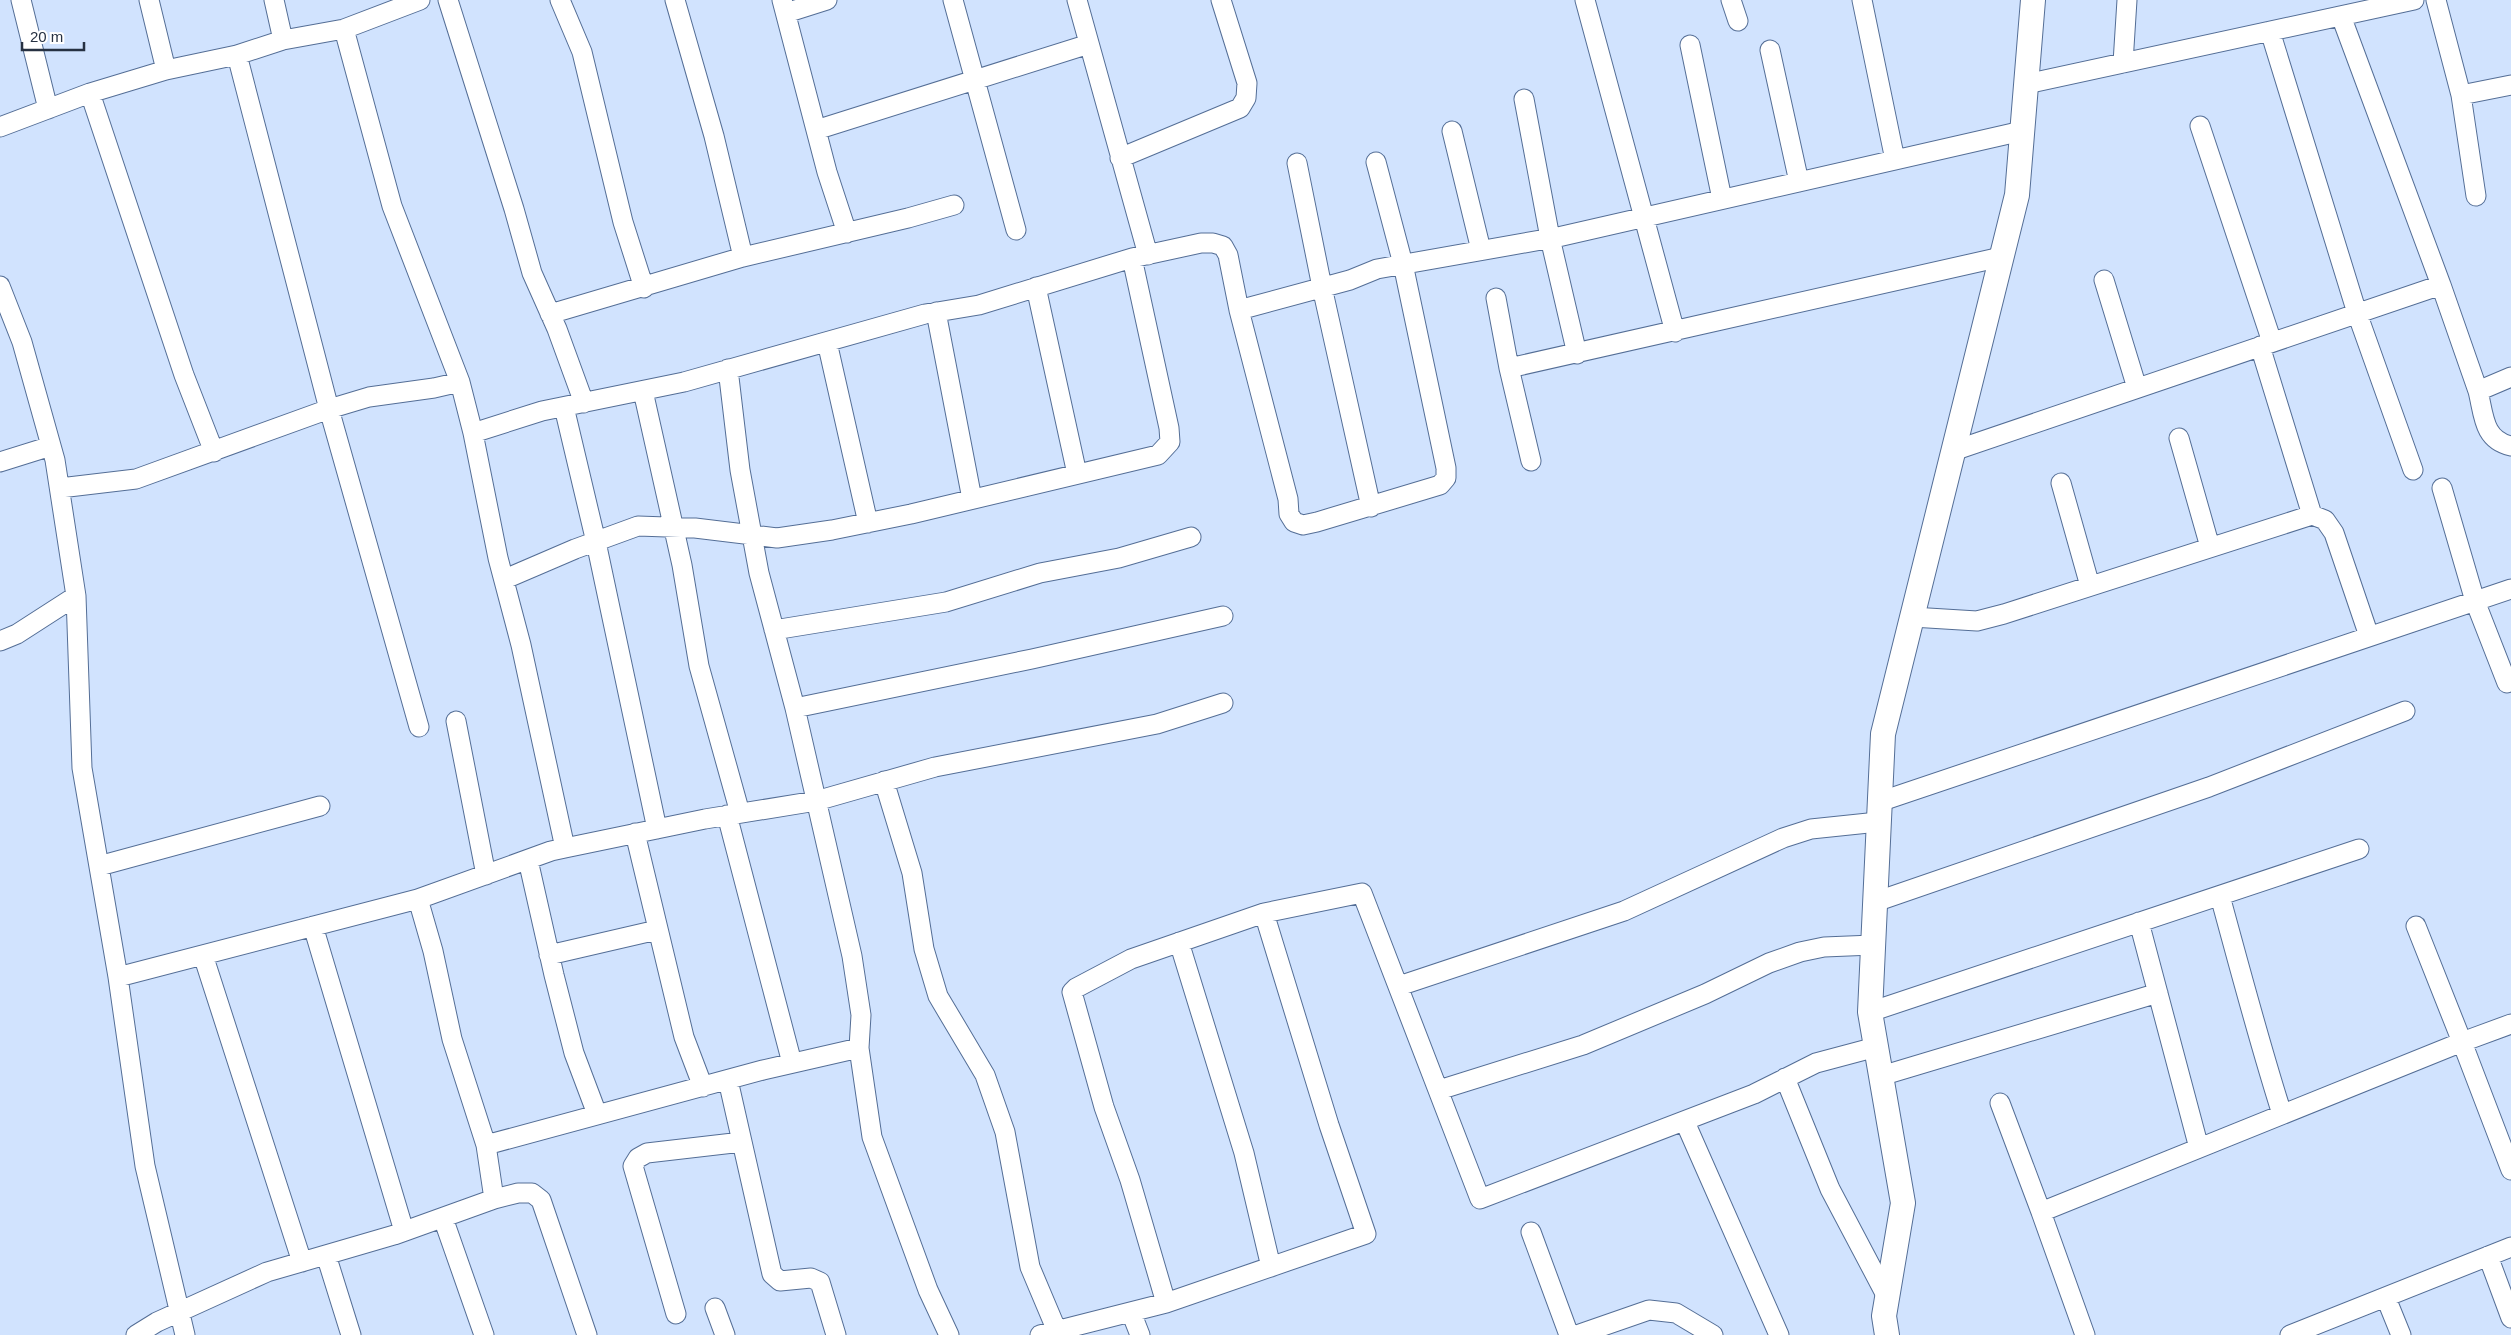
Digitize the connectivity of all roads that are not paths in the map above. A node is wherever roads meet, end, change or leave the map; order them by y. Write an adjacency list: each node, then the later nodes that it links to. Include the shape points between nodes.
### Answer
1 (21, 0): 37 (street)
2 (149, 0): 30 (street)
3 (274, 0): 24 (street)
4 (448, 0): 70 (street, via 532,273)
5 (560, 0): 65 (street, via 582,52 621,212)
6 (675, 0): 56 (street, via 714,136)
7 (827, 0): 19 (street)
8 (953, 0): 31 (street)
9 (1077, 0): 25 (street)
10 (1221, 0): 43 (street, via 1247,83 1246,98 1240,108)
11 (1585, 0): 51 (street)
12 (1731, 0): 21 (street)
13 (1862, 0): 44 (street)
14 (2033, 0): 32 (street)
15 (2127, 0): 29 (street)
16 (2414, 0): 20 (street)
17 (2436, 0): 35 (street)
18 (408, 2): 22 (street)
19 (784, 6): 40 (street)
20 (2341, 16): 23 (street); 61 (street)
21 (1738, 21)
22 (344, 29): 24 (street); 78 (street, via 392,206)
23 (2270, 31): 29 (street); 69 (street)
24 (283, 40): 28 (street)
25 (1089, 44): 31 (street); 43 (street)
26 (1690, 45): 49 (street)
27 (1770, 50): 47 (street)
28 (237, 55): 30 (street); 84 (street)
29 (2124, 63): 32 (street)
30 (166, 70): 34 (street)
31 (974, 80): 40 (street); 52 (street)
32 (2026, 84): 42 (street)
33 (2511, 85): 35 (street)
34 (90, 93): 37 (street); 90 (street, via 184,375)
35 (2461, 95): 48 (street)
36 (1524, 99): 54 (street)
37 (48, 109): 39 (street)
38 (2200, 126): 73 (street)
39 (0, 127)
40 (816, 130): 53 (street)
41 (1452, 131): 55 (street)
42 (2022, 132): 44 (street); 58 (street, via 2017,195)
43 (1120, 158): 57 (street)
44 (1895, 160): 47 (street)
45 (1376, 162): 59 (street)
46 (1297, 164): 64 (street)
47 (1799, 182): 49 (street)
48 (2476, 196)
49 (1722, 200): 51 (street)
50 (954, 204): 53 (street)
51 (1644, 217): 54 (street); 71 (street)
52 (1016, 230)
53 (847, 233): 56 (street)
54 (1550, 238): 55 (street); 74 (street)
55 (1481, 250): 59 (street)
56 (743, 257): 65 (street)
57 (1140, 257): 63 (street); 67 (street, via 1201,243 1223,246 1228,255); 94 (street, via 1170,442 1158,455)
58 (2001, 257): 71 (street); 89 (street)
59 (1403, 264): 64 (street); 99 (street, via 1446,478 1440,485)
60 (2104, 280): 79 (street)
61 (2441, 285): 69 (street); 81 (street)
62 (0, 286): 87 (street, via 22,342)
63 (1036, 287): 68 (street, via 979,304); 94 (street)
64 (1322, 287): 67 (street); 99 (street)
65 (644, 288): 70 (street)
66 (1496, 298): 75 (street)
67 (1240, 310): 99 (street, via 1294,522 1303,525)
68 (936, 312): 72 (street); 98 (street)
69 (2357, 313): 73 (street); 93 (street)
70 (550, 314): 82 (street)
71 (1675, 332): 74 (street)
72 (827, 342): 76 (street); 101 (street)
73 (2266, 344): 79 (street); 100 (street)
74 (1577, 354): 75 (street)
75 (1510, 368): 91 (street)
76 (728, 369): 80 (street); 103 (street, via 740,470)
77 (2511, 376): 81 (street)
78 (460, 382): 84 (street, via 369,397); 85 (street)
79 (2137, 388): 89 (street)
80 (643, 391): 82 (street); 102 (street)
81 (2478, 391): 88 (street, via 2492,438)
82 (584, 403): 83 (street)
83 (564, 407): 85 (street); 105 (street)
84 (329, 409): 90 (street); 122 (street)
85 (474, 433): 107 (street)
86 (2179, 438): 106 (street)
87 (52, 446): 92 (street); 96 (street)
88 (2511, 446)
89 (1954, 450): 113 (street)
90 (214, 452): 96 (street, via 136,479)
91 (1531, 461)
92 (0, 462)
93 (2413, 470)
94 (1077, 474): 98 (street)
95 (2061, 482): 108 (street)
96 (60, 488): 110 (street)
97 (2442, 488): 111 (street)
98 (972, 499): 101 (street)
99 (1371, 506)
100 (2312, 515): 106 (street); 115 (street, via 2325,520 2334,533)
101 (868, 523): 103 (street, via 777,538)
102 (673, 527): 103 (street); 105 (street, via 638,526); 127 (street)
103 (752, 535): 114 (street)
104 (1190, 537): 114 (street, via 1119,558 1040,573 946,602)
105 (596, 542): 107 (street); 128 (street)
106 (2210, 546): 108 (street)
107 (505, 579): 130 (street)
108 (2090, 586): 113 (street, via 1977,621)
109 (2511, 589): 111 (street)
110 (76, 596): 116 (street, via 17,634); 133 (street, via 82,768)
111 (2475, 601): 115 (street); 117 (street)
112 (1223, 616): 119 (street, via 1032,660)
113 (1912, 617): 126 (street, via 1883,734)
114 (774, 630): 119 (street)
115 (2370, 636): 126 (street)
116 (0, 640)
117 (2507, 683)
118 (1224, 703): 123 (street, via 1157,724 935,767)
119 (795, 708): 124 (street)
120 (2404, 711): 137 (street, via 2209,787)
121 (456, 722): 134 (street)
122 (419, 727)
123 (884, 781): 124 (street); 187 (street, via 912,873 924,949 938,996 985,1076 1005,1132 1030,1267)
124 (816, 801): 127 (street); 154 (street, via 852,956 861,1015)
125 (320, 806): 133 (street)
126 (1879, 812): 137 (street); 148 (street, via 1783,838 1624,911)
127 (734, 814): 128 (street); 155 (street)
128 (657, 829): 129 (street)
129 (635, 833): 130 (street); 142 (street)
130 (565, 848): 132 (street)
131 (2359, 849): 135 (street)
132 (528, 860): 134 (street); 146 (street)
133 (99, 866): 147 (street)
134 (486, 875): 136 (street)
135 (2220, 896): 139 (street); 163 (street, via 2254,1026)
136 (418, 899): 140 (street); 166 (street, via 452,1039)
137 (1875, 902): 144 (street)
138 (1264, 913): 143 (street); 148 (street, via 1362,893); 178 (street, via 1366,1234)
139 (2139, 922): 149 (street); 150 (street)
140 (313, 926): 145 (street); 172 (street)
141 (2416, 926): 152 (street)
142 (657, 930): 146 (street); 159 (street, via 684,1037)
143 (1179, 942): 178 (street, via 1244,1153); 181 (street, via 1131,959 1072,992 1104,1107 1130,1180)
144 (1873, 945): 150 (street); 160 (street, via 1824,946 1800,952 1583,1045)
145 (203, 955): 147 (street); 177 (street)
146 (549, 955): 162 (street, via 574,1053)
147 (118, 977): 183 (street, via 145,1166)
148 (1399, 986): 160 (street)
149 (2158, 993): 156 (street); 167 (street)
150 (1870, 1012): 153 (street)
151 (2511, 1024): 152 (street)
152 (2462, 1042): 163 (street); 168 (street)
153 (1876, 1047): 156 (street); 157 (street, via 1816,1063)
154 (859, 1048): 155 (street); 195 (street, via 872,1137 928,1290)
155 (792, 1063): 158 (street)
156 (1881, 1076): 179 (street, via 1903,1203)
157 (1785, 1078): 164 (street); 179 (street, via 1830,1189)
158 (728, 1080): 159 (street); 165 (street)
159 (703, 1087): 162 (street)
160 (1439, 1090): 164 (street, via 1480,1199)
161 (2000, 1103): 170 (street)
162 (597, 1114): 166 (street)
163 (2282, 1114): 167 (street)
164 (1685, 1122): 200 (street)
165 (742, 1142): 185 (street, via 647,1153 633,1166); 194 (street, via 772,1274 780,1281 811,1278 820,1282)
166 (486, 1145): 169 (street)
167 (2199, 1148): 170 (street)
168 (2511, 1170)
169 (494, 1199): 171 (street); 192 (street, via 532,1193 541,1200)
170 (2041, 1212): 202 (street)
171 (443, 1218): 172 (street); 191 (street)
172 (404, 1231): 175 (street)
173 (1531, 1232): 197 (street)
174 (2511, 1247): 176 (street)
175 (326, 1255): 177 (street); 190 (street)
176 (2488, 1256): 180 (street); 186 (street)
177 (302, 1262): 183 (street, via 267,1272)
178 (1271, 1268): 181 (street)
179 (1887, 1297): 201 (street, via 1884,1316)
180 (2386, 1298): 203 (street); 204 (street)
181 (1166, 1303): 184 (street)
182 (715, 1308): 193 (street)
183 (180, 1312): 188 (street); 189 (street)
184 (1131, 1312): 187 (street); 196 (street)
185 (676, 1314)
186 (2511, 1318)
187 (1049, 1333)
188 (136, 1335)
189 (185, 1335)
190 (351, 1335)
191 (484, 1335)
192 (587, 1335)
193 (725, 1335)
194 (836, 1335)
195 (949, 1335)
196 (1140, 1335)
197 (1569, 1335)
198 (1577, 1335): 199 (street, via 1649,1310 1676,1314)
199 (1713, 1335)
200 (1779, 1335)
201 (1887, 1335)
202 (2085, 1335)
203 (2290, 1335)
204 (2401, 1335)

